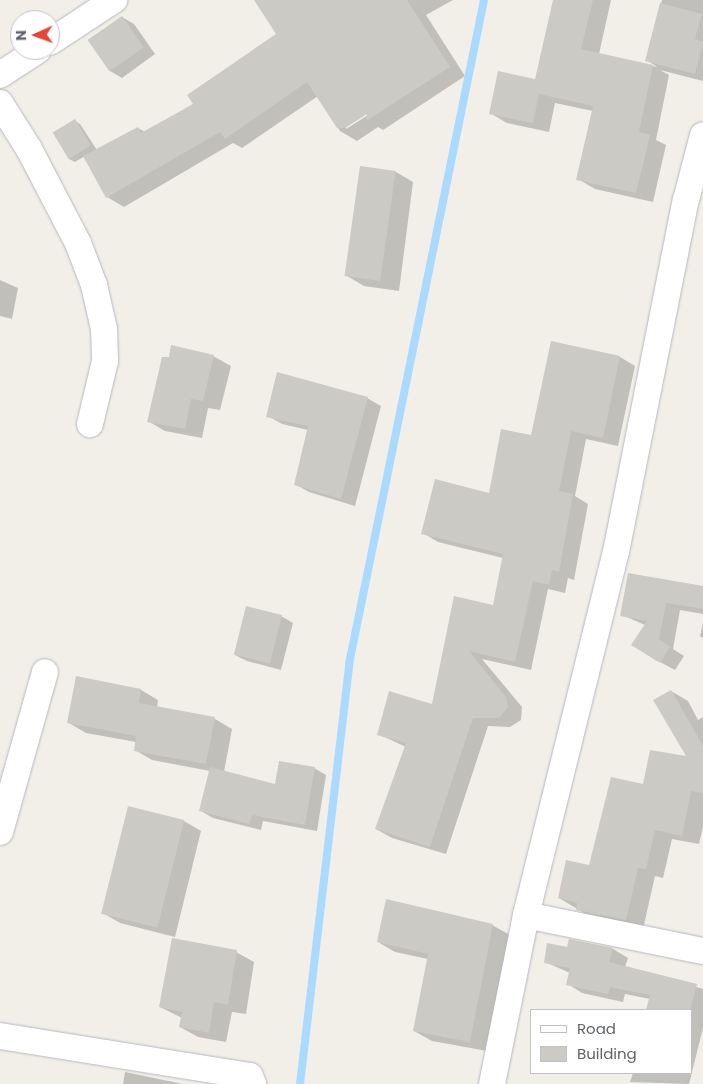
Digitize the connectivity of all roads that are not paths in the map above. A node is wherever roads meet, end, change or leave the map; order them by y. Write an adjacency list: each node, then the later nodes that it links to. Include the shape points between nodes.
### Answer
1 (114, 0): 2 (street)
2 (60, 35)
3 (23, 60): 4 (street)
4 (0, 75)
5 (0, 103): 7 (street, via 29,149 74,235 94,285 104,329 105,361)
6 (703, 135): 10 (street, via 686,200 616,552)
7 (90, 424)
8 (45, 672): 9 (street)
9 (0, 832)
10 (526, 915): 11 (street); 14 (street)
11 (703, 951)
12 (0, 1036): 13 (street, via 250,1076)
13 (253, 1084)
14 (492, 1084)

